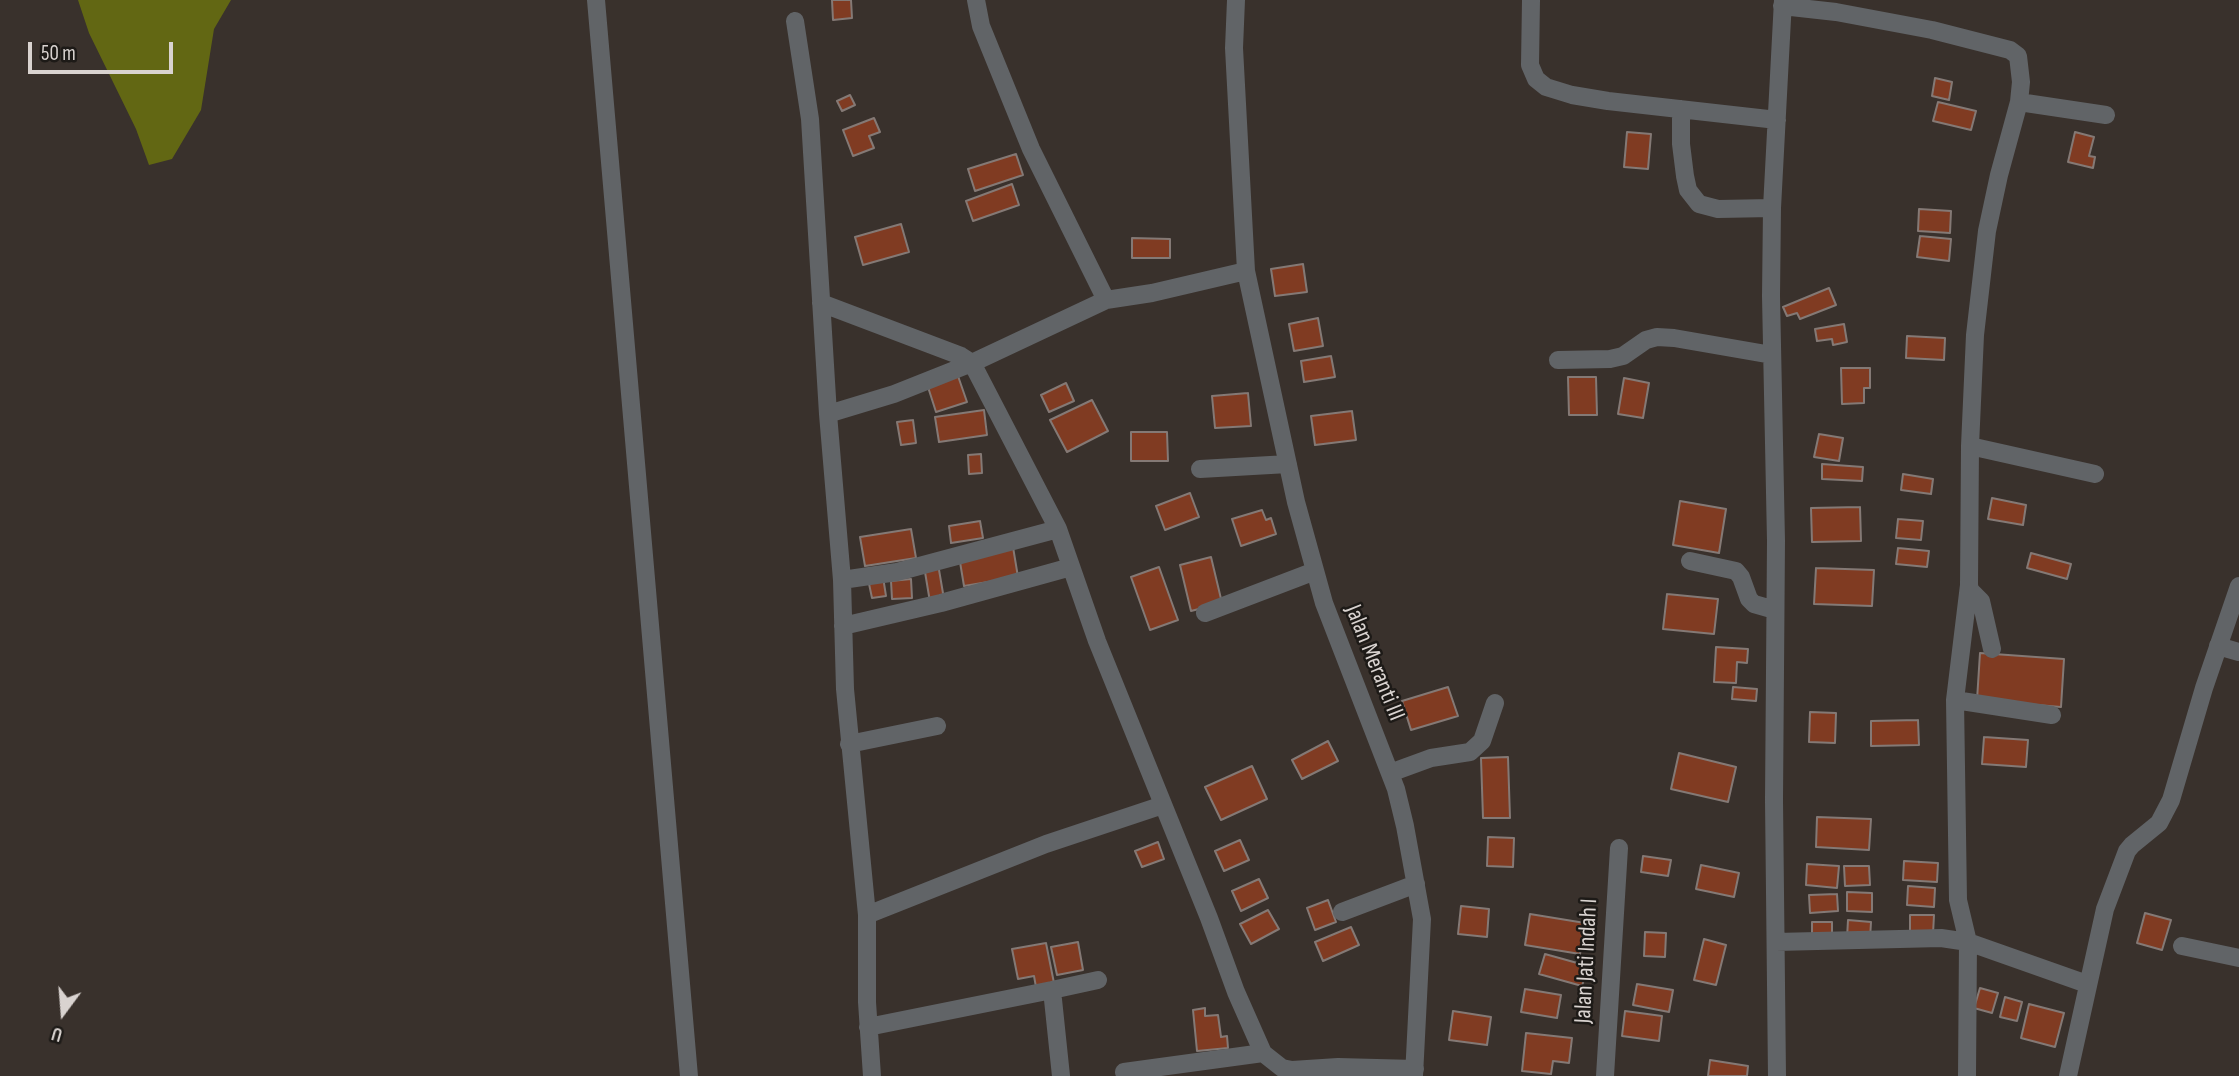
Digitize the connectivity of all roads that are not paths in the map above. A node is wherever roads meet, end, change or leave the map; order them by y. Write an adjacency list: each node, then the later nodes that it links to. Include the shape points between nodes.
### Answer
1 (596, 0): 58 (street)
2 (976, 0): 13 (street, via 981,26 1031,149)
3 (1236, 0): 12 (street, Jalan Meranti III, via 1234,48)
4 (1531, 0): 8 (street, via 1530,65 1546,87 1572,95)
5 (1783, 3): 7 (street, via 1932,30 2015,52 2021,82); 10 (street)
6 (795, 21): 14 (street, via 810,119)
7 (2019, 102): 9 (street); 19 (street, via 1987,231 1975,335)
8 (1681, 110): 10 (street); 11 (street, via 1685,176 1688,190 1699,204 1718,209)
9 (2106, 115)
10 (1777, 120): 11 (street)
11 (1772, 208): 15 (street)
12 (1247, 271): 13 (street); 20 (street, Jalan Meranti III)
13 (1106, 300): 17 (street)
14 (821, 303): 17 (street); 18 (street)
15 (1772, 355): 16 (street, via 1657,337 1623,356); 30 (street)
16 (1558, 360)
17 (972, 363): 18 (street); 23 (street)
18 (828, 414): 27 (street)
19 (1970, 446): 22 (street); 28 (street)
20 (1288, 464): 21 (street); 26 (street, Jalan Meranti III)
21 (1200, 469)
22 (2095, 474)
23 (1058, 529): 25 (street); 27 (street, via 897,572)
24 (1690, 561): 30 (street, via 1735,571 1754,604)
25 (1071, 567): 32 (street); 42 (street)
26 (1315, 571): 31 (street); 41 (street, Jalan Meranti III)
27 (842, 580): 32 (street)
28 (1969, 585): 34 (street, via 1981,601); 36 (street)
29 (2239, 586): 33 (street)
30 (1775, 610): 47 (street)
31 (1205, 613)
32 (843, 626): 40 (street)
33 (2218, 646): 35 (street); 52 (street, via 2171,800 2159,823 2127,852 2105,909)
34 (1992, 649)
35 (2239, 652)
36 (1955, 700): 38 (street); 48 (street, via 1958,900)
37 (1495, 703): 41 (street, via 1482,741 1470,752 1431,758)
38 (2052, 715)
39 (937, 726): 40 (street)
40 (849, 744): 46 (street)
41 (1390, 773): 44 (street, Jalan Meranti III)
42 (1163, 805): 46 (street, via 1046,844); 55 (street)
43 (1619, 848): 61 (street, Jalan Jati Indah I)
44 (1416, 884): 45 (street); 57 (street, Jalan Meranti III, via 1422,919)
45 (1342, 912)
46 (867, 915): 54 (street)
47 (1776, 942): 48 (street, via 1922,937); 62 (street)
48 (1968, 942): 52 (street); 63 (street)
49 (2182, 946): 50 (street)
50 (2239, 958)
51 (1098, 979): 53 (street)
52 (2087, 984): 64 (street)
53 (1052, 990): 54 (street); 60 (street)
54 (868, 1027): 59 (street)
55 (1263, 1053): 56 (street); 57 (street, via 1292,1070 1338,1067)
56 (1124, 1072)
57 (1415, 1073)
58 (689, 1076)
59 (872, 1076)
60 (1061, 1076)
61 (1605, 1076)
62 (1777, 1076)
63 (1967, 1076)
64 (2068, 1076)

